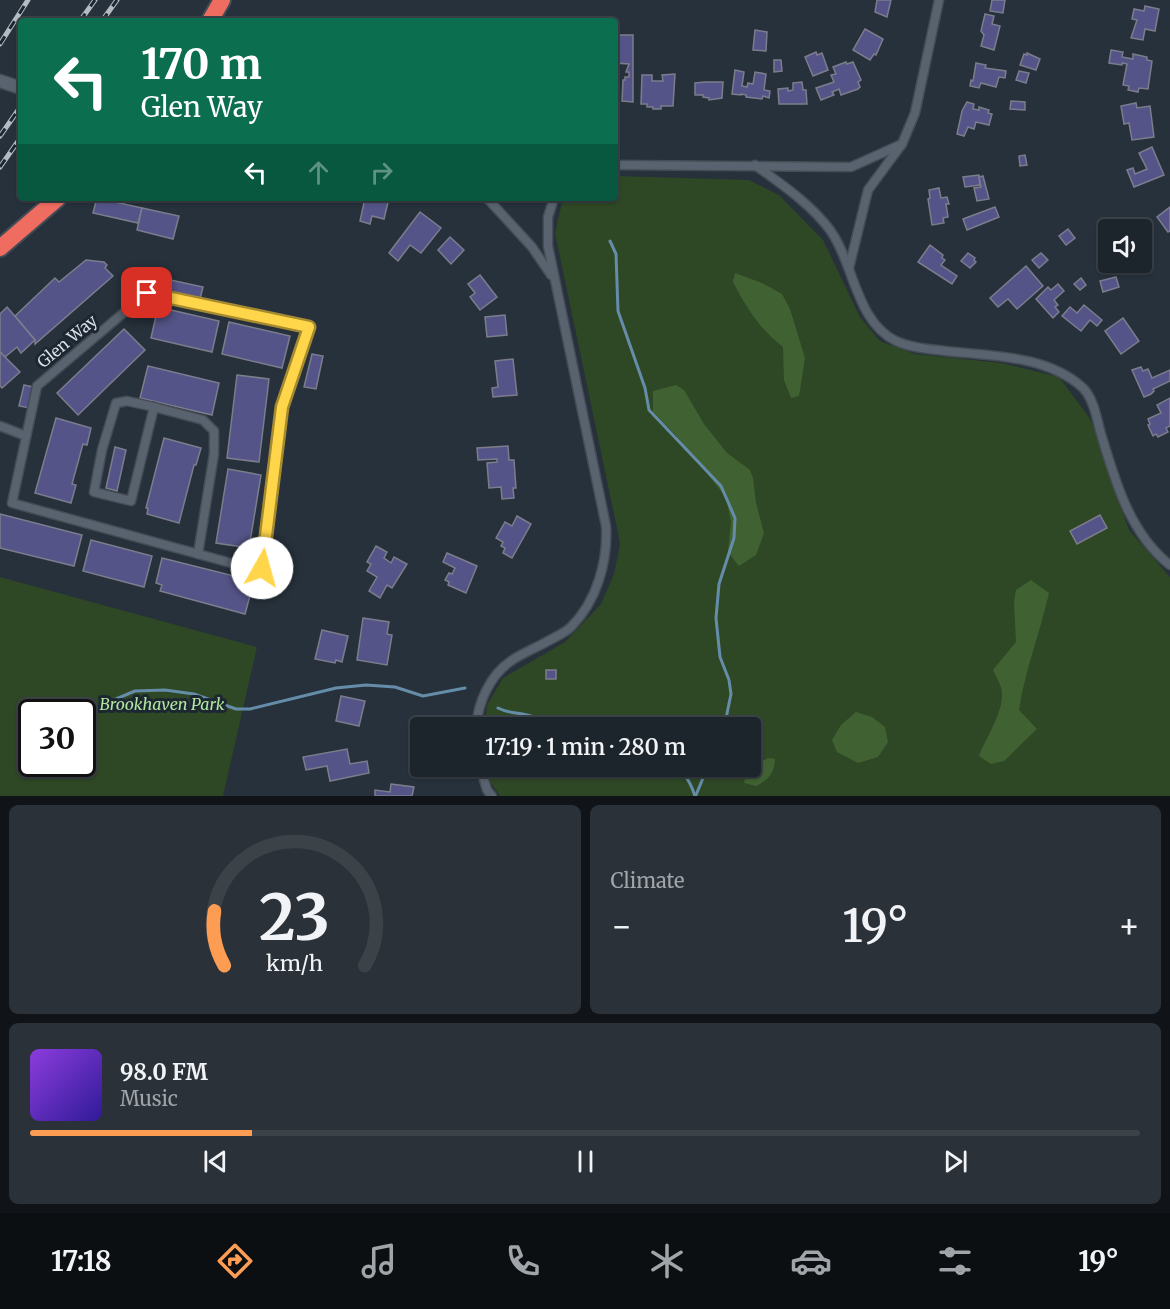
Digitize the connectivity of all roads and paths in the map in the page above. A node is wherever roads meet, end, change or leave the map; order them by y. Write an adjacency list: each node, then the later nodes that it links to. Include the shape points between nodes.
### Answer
1 (222, 0): 3 (highway)
2 (939, 0): 6 (street, via 915,112)
3 (212, 18)
4 (0, 81): 5 (street)
5 (18, 87)
6 (902, 144): 8 (street, via 851,167); 13 (street, via 868,190)
7 (618, 165): 8 (street)
8 (754, 165): 13 (street, via 795,194 831,230)
9 (55, 201): 12 (highway)
10 (490, 201): 14 (street, via 532,247)
11 (553, 201): 14 (street, via 547,231)
12 (0, 248)
13 (849, 268): 19 (street, via 868,314 881,332 897,341 916,348 1018,359 1069,377 1085,390 1135,525 1147,544)
14 (553, 278): 20 (street, via 607,548 603,569 585,611 570,628 511,661 494,677)
15 (154, 406): 15 (street, via 117,403 94,492 131,501); 18 (street, via 203,420 214,431)
16 (0, 426): 17 (street)
17 (26, 436): 18 (street, Glen Way, via 12,503); 18 (street, Glen Way, via 37,386 147,293 309,327 282,407 262,568 257,571)
18 (198, 554)
19 (1170, 565)
20 (477, 717)
21 (483, 777): 22 (street)
22 (487, 794)

